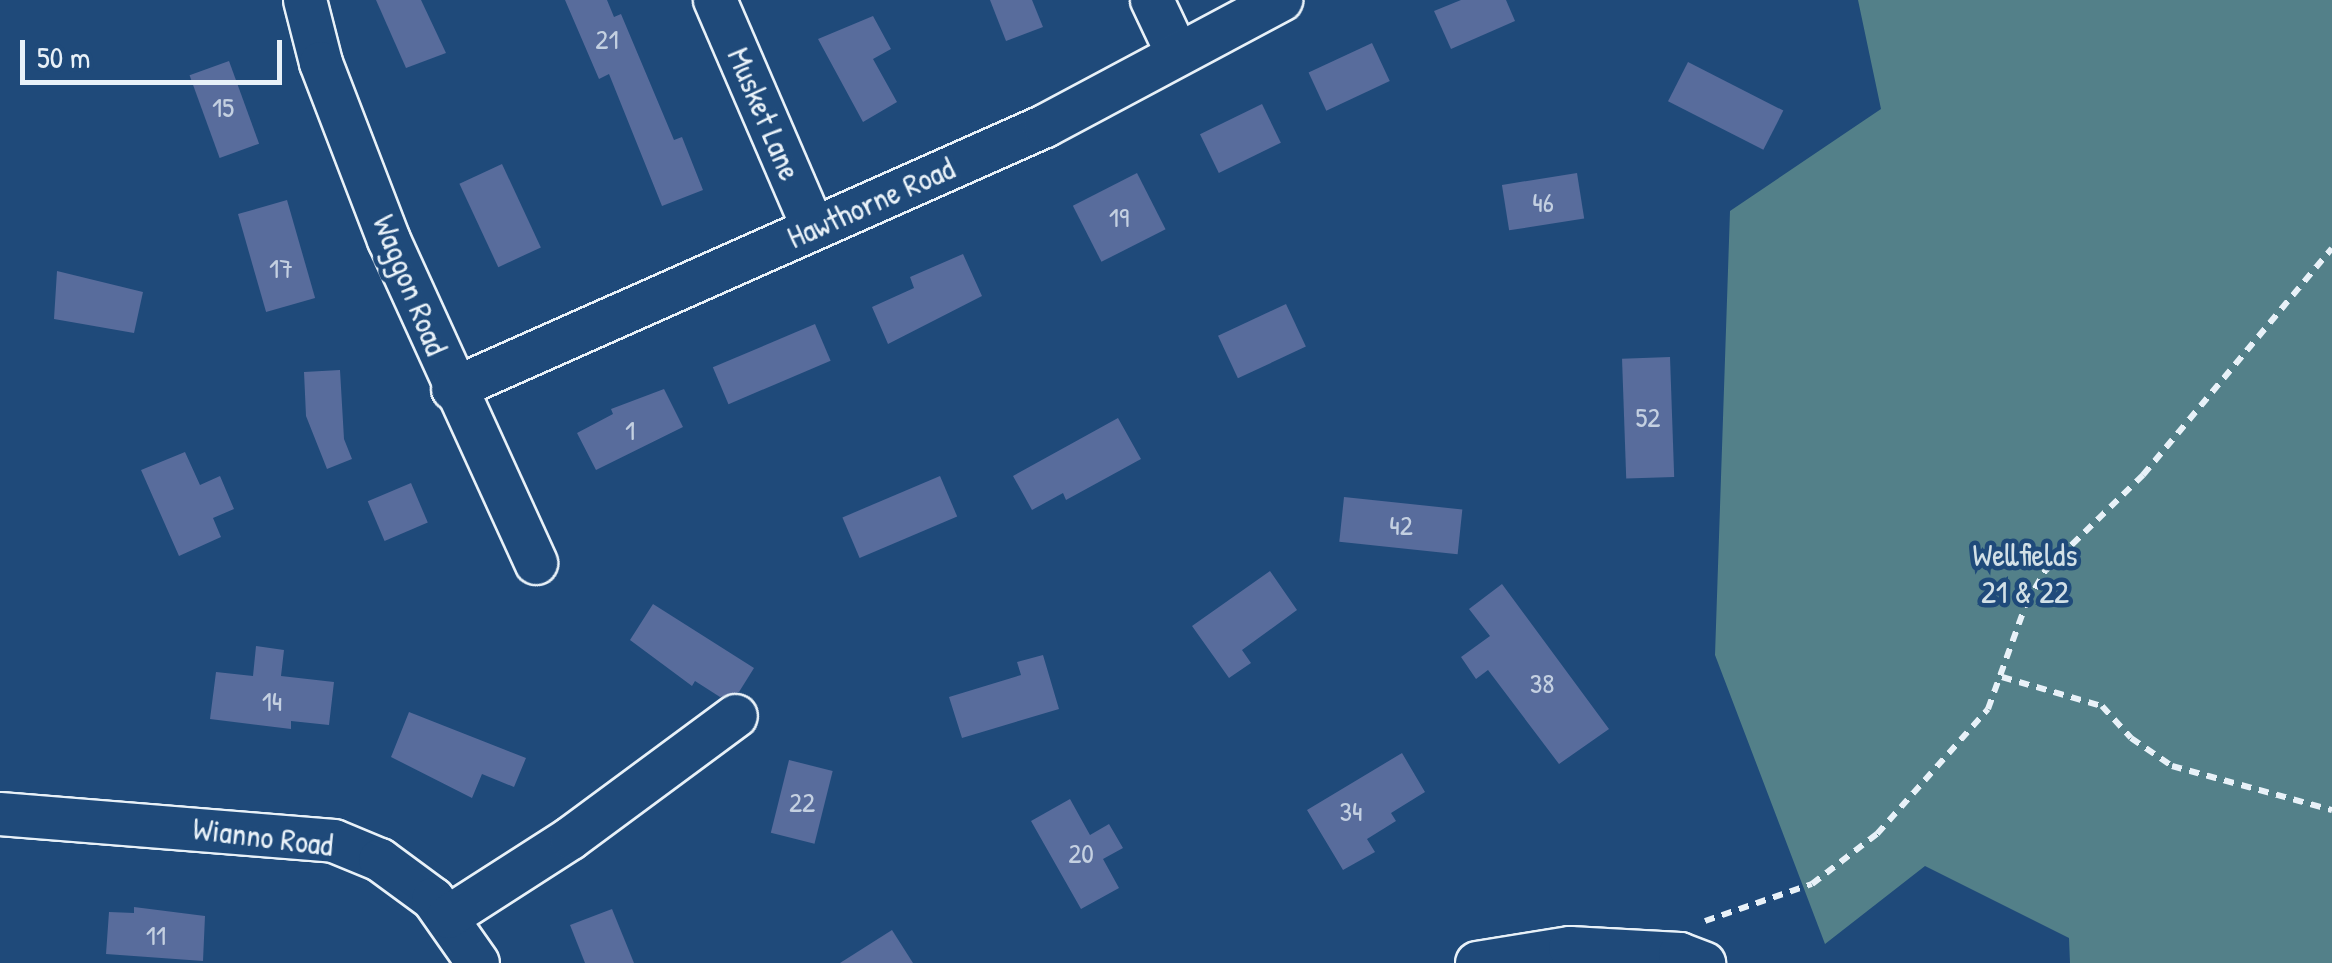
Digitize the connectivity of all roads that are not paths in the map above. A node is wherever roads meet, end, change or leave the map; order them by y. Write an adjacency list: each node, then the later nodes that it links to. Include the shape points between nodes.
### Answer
1 (305, 0): 7 (street, Waggon Road, via 321,63)
2 (715, 0): 6 (street, Musket Lane)
3 (1152, 0): 5 (street)
4 (1280, 0): 5 (street, Hawthorne Road)
5 (1176, 51): 6 (street, Hawthorne Road, via 1045,126)
6 (814, 228): 7 (street, Hawthorne Road)
7 (453, 388): 8 (street, Waggon Road)
8 (536, 563)
9 (736, 716): 11 (street, via 572,838)
10 (0, 814): 11 (street, Wianno Road, via 334,841 380,860)
11 (448, 917): 13 (street, Wianno Road)
12 (1700, 944): 14 (street, via 1680,954 1570,948)
13 (478, 963)
14 (1478, 963)

